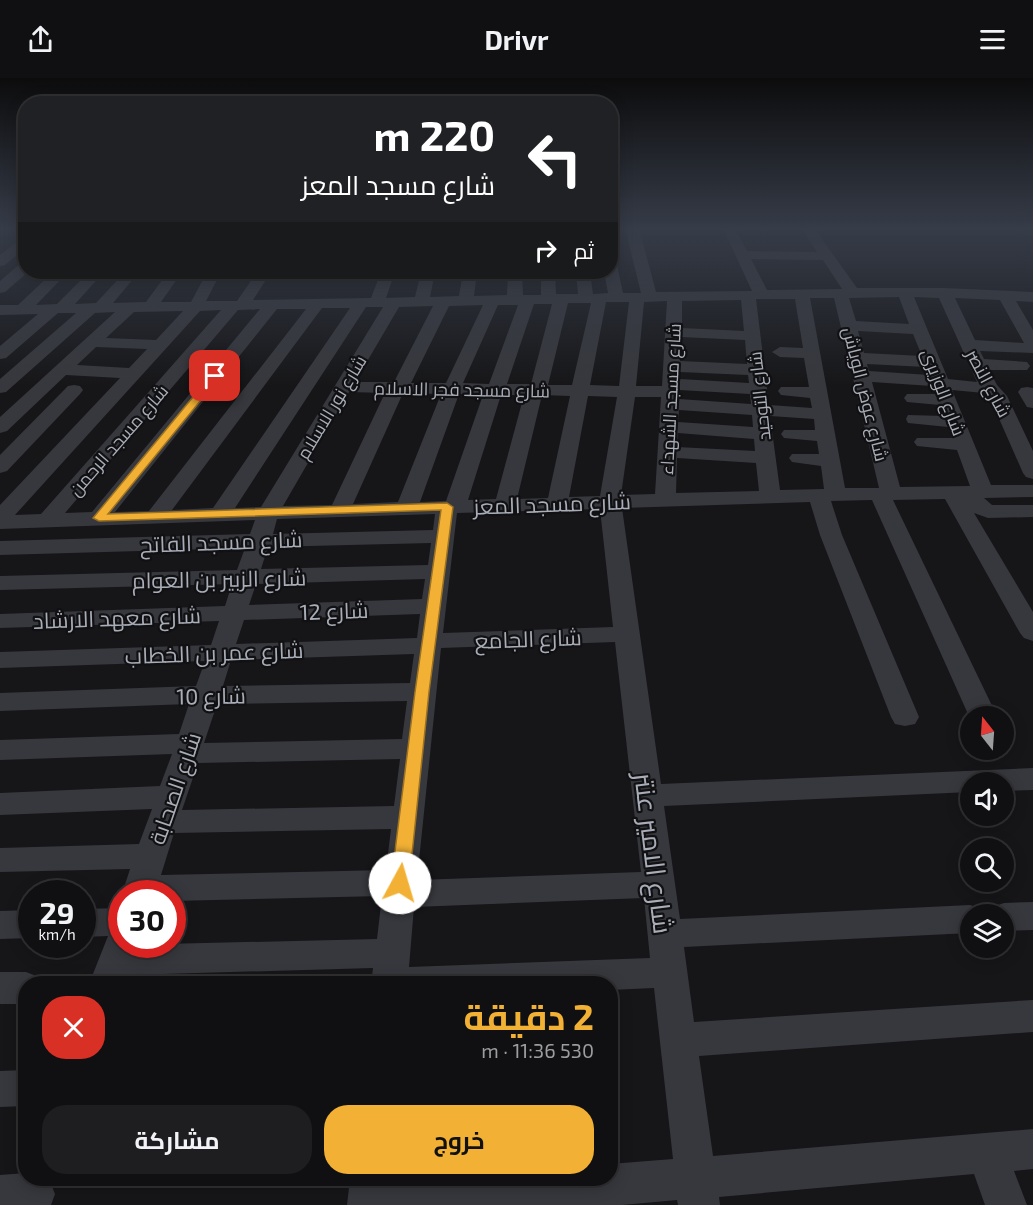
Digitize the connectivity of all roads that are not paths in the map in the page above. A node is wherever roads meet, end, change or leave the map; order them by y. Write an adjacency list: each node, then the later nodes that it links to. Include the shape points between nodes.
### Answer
1 (50, 281): 41 (street)
2 (88, 281): 40 (street)
3 (123, 281): 38 (street)
4 (169, 281): 36 (street)
5 (209, 281): 37 (street)
6 (257, 281): 35 (street, شارع مسجد الرحمن)
7 (385, 281): 32 (street)
8 (426, 281): 30 (street)
9 (469, 281): 27 (street)
10 (517, 281): 29 (street)
11 (550, 281): 26 (street)
12 (586, 281): 24 (street)
13 (613, 281): 25 (street)
14 (641, 281): 23 (street)
15 (750, 281): 21 (street, شارع التوحيد)
16 (836, 281): 46 (street, شارع عوض الوياش)
17 (905, 292): 18 (street); 45 (street, شارع الوزيرى); 46 (street)
18 (944, 292): 20 (street); 42 (street, شارع النصر)
19 (802, 295): 21 (street); 46 (street); 62 (street)
20 (1005, 295): 22 (street); 55 (street)
21 (755, 296): 53 (street, شارع التوحيد); 60 (street)
22 (1033, 297)
23 (644, 298): 25 (street); 60 (street); 83 (street, شارع الامير عنتر)
24 (593, 299): 25 (street); 26 (street); 82 (street)
25 (617, 299)
26 (555, 300): 29 (street); 81 (street)
27 (466, 301): 28 (street); 31 (street)
28 (492, 301): 29 (street); 77 (street)
29 (521, 301): 78 (street)
30 (421, 302): 31 (street); 32 (street)
31 (443, 302): 73 (street)
32 (377, 303): 34 (street); 71 (street, شارع نور الاسلام); 119 (street)
33 (273, 304): 34 (street); 35 (street); 121 (street)
34 (317, 304): 120 (street)
35 (238, 305): 37 (street); 123 (street, شارع مسجد الرحمن)
36 (151, 306): 37 (street); 39 (street)
37 (196, 306): 52 (street)
38 (96, 307): 39 (street); 40 (street); 72 (street)
39 (130, 307): 47 (street)
40 (58, 308): 41 (street); 61 (street)
41 (12, 309): 44 (street)
42 (952, 309): 43 (street); 49 (street, شارع النصر)
43 (971, 310)
44 (0, 320)
45 (914, 324): 46 (street); 65 (street, شارع الوزيرى)
46 (852, 326): 65 (street); 74 (street); 107 (street, شارع عوض الوياش)
47 (108, 327): 48 (street); 54 (street)
48 (130, 327)
49 (960, 327): 51 (street); 58 (street, شارع النصر)
50 (153, 328): 52 (street)
51 (980, 328)
52 (175, 329): 56 (street)
53 (751, 339): 60 (street); 60 (street); 79 (street, شارع التوحيد)
54 (92, 342): 56 (street); 63 (street)
55 (1033, 344)
56 (160, 345): 64 (street)
57 (781, 345): 62 (street)
58 (968, 345): 59 (street); 66 (street, شارع النصر)
59 (1033, 348)
60 (673, 350): 79 (street); 83 (street, شارع مسجد فجر الاسلام); 88 (street); 93 (street, شارع مسجد الشهداء)
61 (0, 354)
62 (812, 355): 69 (street); 86 (street)
63 (77, 356): 64 (street); 68 (street)
64 (146, 359): 70 (street)
65 (932, 362): 74 (street, شارع الوزيرى)
66 (978, 364): 67 (street); 75 (street, شارع النصر)
67 (1021, 366)
68 (61, 370): 70 (street); 76 (street)
69 (794, 370)
70 (133, 373): 84 (street)
71 (343, 387): 73 (street, شارع مسجد فجر الاسلام); 117 (street, شارع نور الاسلام)
72 (0, 388)
73 (398, 388): 77 (street, شارع مسجد فجر الاسلام); 116 (street)
74 (942, 388): 75 (street); 87 (street); 91 (street, شارع الوزيرى)
75 (989, 388): 104 (street, شارع النصر, via 998,396)
76 (41, 389): 80 (street); 92 (street)
77 (452, 389): 78 (street, شارع مسجد فجر الاسلام); 115 (street)
78 (495, 389): 81 (street, شارع مسجد فجر الاسلام); 114 (street)
79 (758, 389): 88 (street, شارع التوحيد)
80 (74, 390): 84 (street); 103 (street)
81 (536, 390): 82 (street, شارع مسجد فجر الاسلام); 113 (street)
82 (581, 390): 83 (street, شارع مسجد فجر الاسلام); 112 (street, شارع مسجد فجر الاسلام)
83 (627, 391): 111 (street, شارع الامير عنتر)
84 (115, 392): 122 (street)
85 (787, 392): 86 (street)
86 (819, 393): 89 (street)
87 (913, 398)
88 (760, 410): 89 (street); 94 (street, شارع التوحيد)
89 (822, 414): 96 (street)
90 (915, 419): 91 (street)
91 (955, 422): 98 (street, شارع الوزيرى)
92 (0, 427)
93 (669, 427): 94 (street); 99 (street, شارع مسجد الشهداء)
94 (763, 434): 100 (street, شارع التوحيد)
95 (791, 434): 96 (street)
96 (826, 436): 102 (street)
97 (924, 442): 98 (street)
98 (964, 445): 106 (street, شارع الوزيرى)
99 (667, 452): 100 (street); 110 (street, شارع مسجد الشهداء)
100 (765, 457): 109 (street, شارع التوحيد)
101 (800, 458): 102 (street)
102 (830, 460): 108 (street)
103 (0, 467)
104 (1033, 473)
105 (1033, 491): 106 (street, شارع مسجد المعز)
106 (968, 493): 107 (street, شارع مسجد المعز); 118 (street, via 988,512); 133 (street, شارع الوزيرى)
107 (885, 494): 108 (street, شارع مسجد المعز); 141 (street, شارع عوض الوياش)
108 (827, 495): 109 (street, شارع مسجد المعز); 142 (street, via 831,535)
109 (770, 497): 110 (street, شارع مسجد المعز)
110 (665, 500): 111 (street, شارع مسجد المعز)
111 (610, 501): 112 (street, شارع مسجد المعز); 134 (street, شارع الامير عنتر)
112 (557, 503): 113 (street, شارع مسجد المعز)
113 (505, 505): 114 (street, شارع مسجد المعز)
114 (451, 506): 115 (street, شارع مسجد المعز); 124 (street)
115 (407, 508): 116 (street, شارع مسجد المعز)
116 (340, 510): 117 (street, شارع مسجد المعز)
117 (269, 512): 119 (street, شارع مسجد المعز); 125 (street, شارع الصحابة)
118 (1033, 512)
119 (220, 514): 120 (street, شارع مسجد المعز)
120 (156, 516): 121 (street, شارع مسجد المعز)
121 (99, 518): 123 (street, شارع مسجد المعز)
122 (0, 520): 123 (street, شارع مسجد المعز)
123 (48, 520)
124 (442, 536): 125 (street, شارع مسجد الفاتح); 127 (street)
125 (259, 540): 126 (street, شارع مسجد الفاتح); 128 (street, شارع الصحابة)
126 (0, 548)
127 (438, 572): 128 (street, شارع الزبير بن العوام); 130 (street)
128 (246, 577): 129 (street, شارع الزبير بن العوام); 131 (street, شارع الصحابة)
129 (0, 584)
130 (433, 606): 131 (street, شارع 12); 135 (street)
131 (234, 613): 132 (street, شارع معهد الارشاد); 136 (street, شارع الصحابة)
132 (0, 621)
133 (1033, 633)
134 (627, 634): 135 (street, شارع الجامع); 147 (street, شارع الامير عنتر)
135 (428, 643): 136 (street, شارع عمر بن الخطاب); 138 (street)
136 (221, 651): 137 (street, شارع عمر بن الخطاب); 139 (street, شارع الصحابة)
137 (0, 660)
138 (422, 692): 139 (street, شارع 10); 144 (street)
139 (206, 695): 140 (street, شارع 10); 143 (street, شارع الصحابة)
140 (0, 702)
141 (978, 706)
142 (905, 717)
143 (188, 748): 144 (street); 145 (street); 149 (street, شارع الصحابة)
144 (415, 749): 150 (street)
145 (0, 750)
146 (1033, 779): 147 (street)
147 (648, 796): 154 (street, شارع الامير عنتر)
148 (0, 804): 149 (street)
149 (167, 809): 150 (street); 151 (street, شارع الصحابة)
150 (407, 817): 155 (street)
151 (151, 856): 152 (street); 153 (street, شارع الصحابة)
152 (0, 860)
153 (143, 880)
154 (659, 884): 155 (street); 162 (street, شارع الامير عنتر)
155 (399, 888): 156 (street); 165 (street)
156 (186, 891)
157 (1033, 916): 158 (street)
158 (1014, 917)
159 (960, 919): 162 (street)
160 (18, 924): 161 (street)
161 (0, 925)
162 (666, 934): 164 (street, شارع الامير عنتر)
163 (115, 962): 165 (street)
164 (670, 972): 165 (street); 169 (street, شارع الامير عنتر)
165 (390, 974)
166 (0, 988): 167 (street)
167 (18, 988)
168 (1033, 1016): 169 (street)
169 (679, 1040): 175 (street, شارع الامير عنتر)
170 (18, 1088): 171 (street)
171 (0, 1089)
172 (1033, 1149): 173 (street)
173 (987, 1152): 175 (street); 178 (street)
174 (369, 1186): 176 (street)
175 (698, 1190): 177 (street)
176 (368, 1205)
177 (379, 1205)
178 (1006, 1205)

